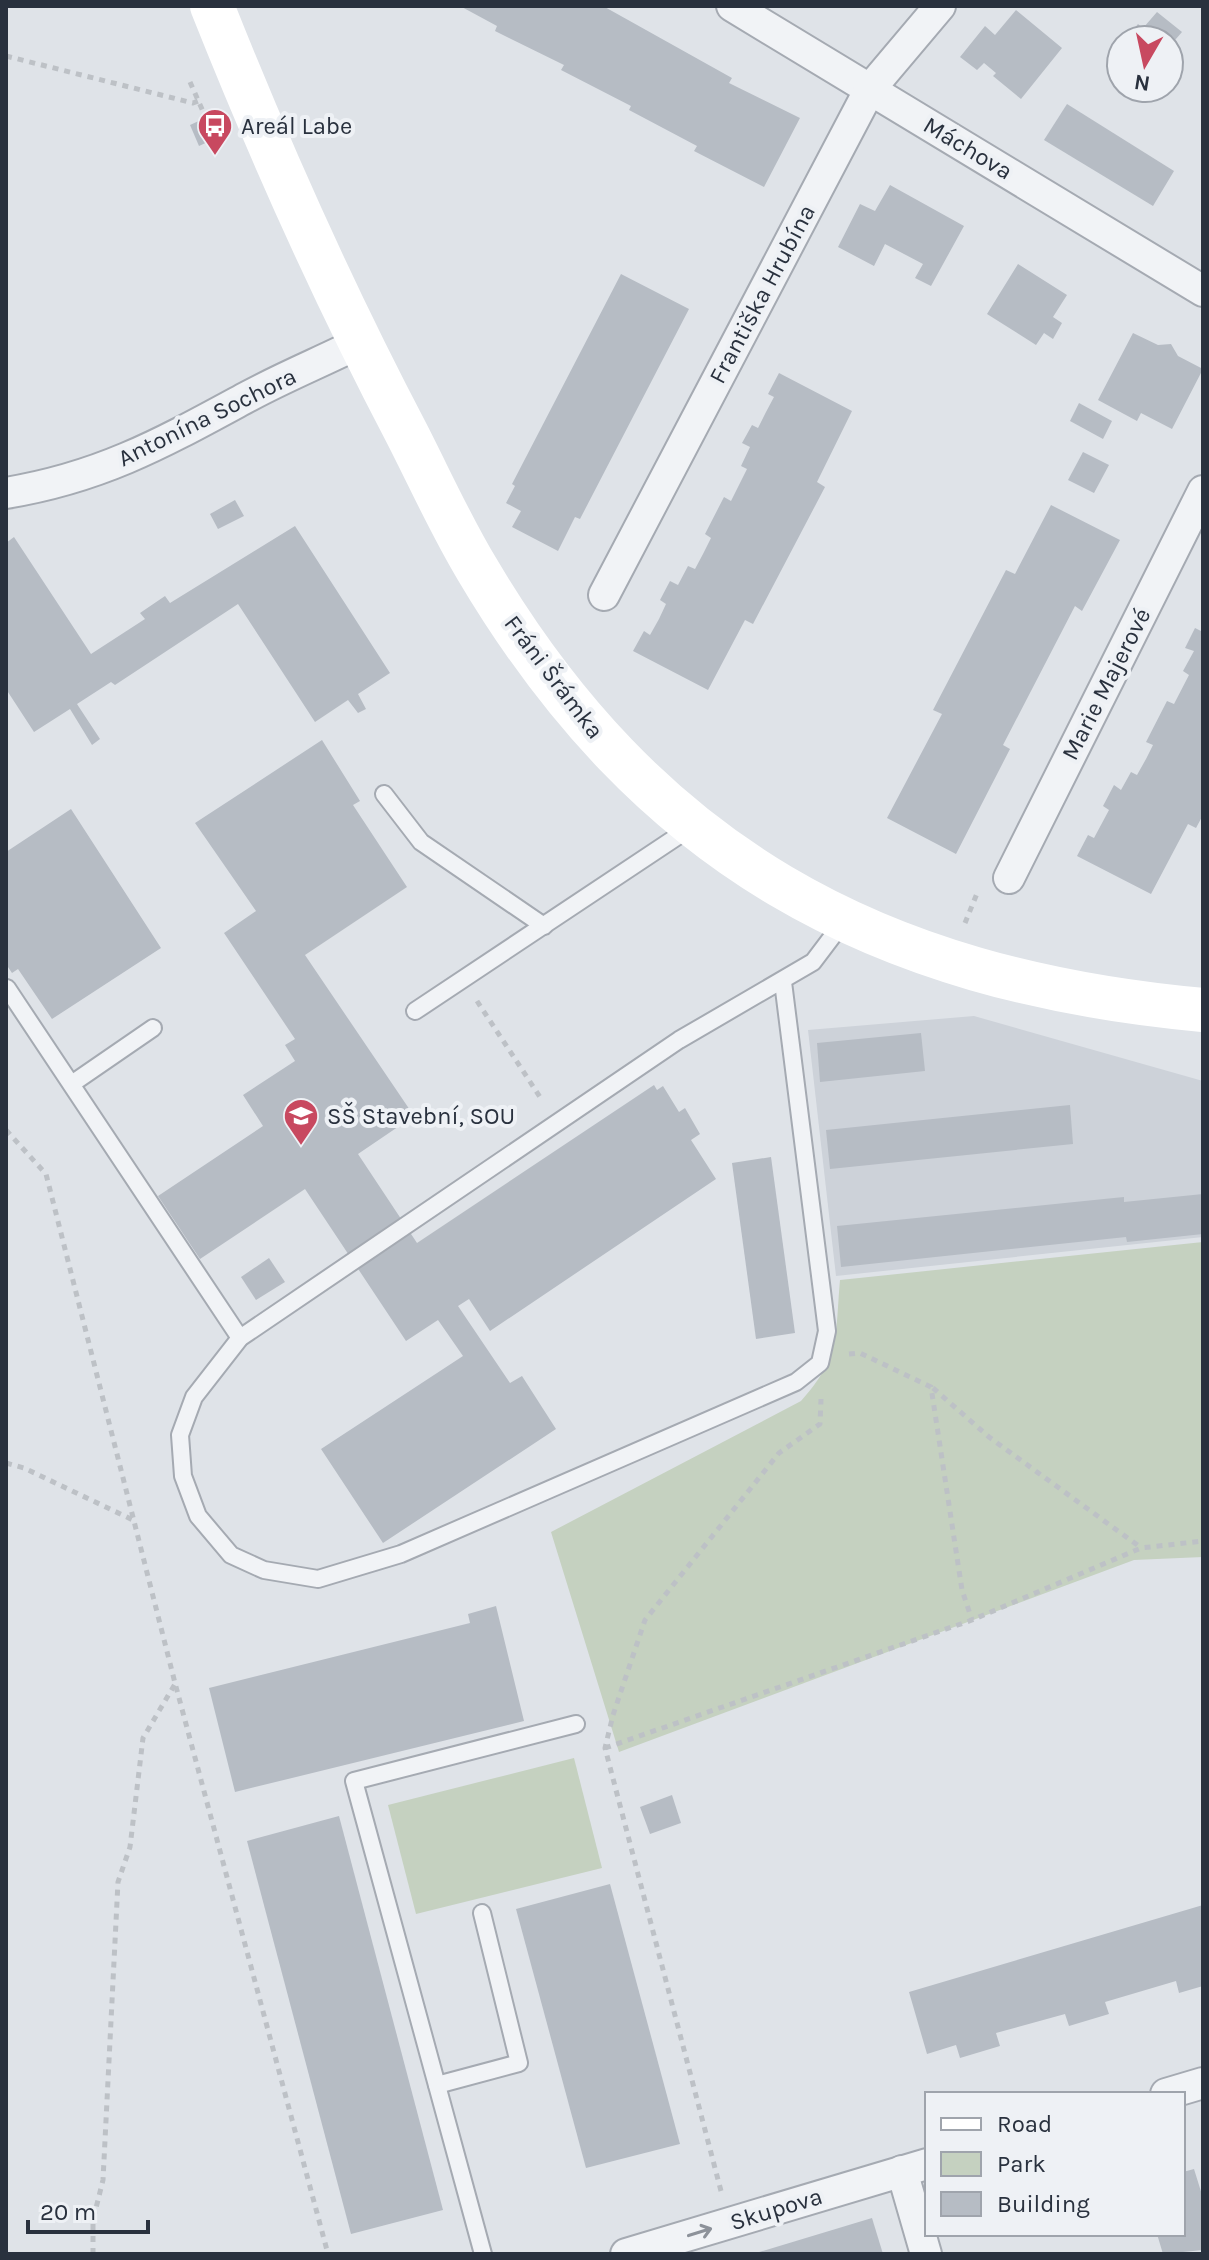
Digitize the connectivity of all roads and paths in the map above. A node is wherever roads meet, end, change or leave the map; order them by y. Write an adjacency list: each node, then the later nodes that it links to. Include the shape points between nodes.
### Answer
1 (212, 6): 10 (street, Fráni Šrámka, via 271,152)
2 (732, 6): 6 (street, Máchova)
3 (940, 6): 6 (street, Františka Hrubína)
4 (6, 56): 7 (path)
5 (190, 82): 7 (path)
6 (870, 89): 9 (street, Máchova); 13 (street, Františka Hrubína)
7 (198, 101): 8 (path)
8 (217, 143)
9 (1203, 291)
10 (359, 343): 12 (street, Antonína Sochora, via 251,394 161,445 63,484); 15 (street, Fráni Šrámka, via 476,568 520,636 569,703 627,767)
11 (1203, 491): 16 (street, Marie Majerové)
12 (6, 493)
13 (604, 595)
14 (384, 794): 18 (lane, via 421,842)
15 (692, 826): 17 (street, Fráni Šrámka, via 777,886); 18 (lane)
16 (1009, 878): 19 (path, via 987,867)
17 (844, 921): 19 (street, Fráni Šrámka); 21 (lane, via 813,962)
18 (544, 926): 20 (lane)
19 (950, 961): 23 (street, Fráni Šrámka, via 1114,1000)
20 (463, 980): 24 (lane); 27 (path)
21 (783, 982): 27 (lane, via 679,1040); 30 (lane, via 827,1331)
22 (7, 988): 26 (lane)
23 (1203, 1010)
24 (415, 1011)
25 (153, 1028): 26 (lane)
26 (73, 1083): 29 (lane)
27 (557, 1124): 29 (lane)
28 (6, 1130): 34 (path, via 46,1174)
29 (240, 1338): 30 (lane, via 194,1397 180,1435 183,1476 198,1516 231,1555 264,1570 318,1579 401,1554 796,1382 820,1363)
30 (824, 1348): 31 (path, via 841,1355 860,1353)
31 (931, 1387): 36 (path, via 989,1437); 37 (path, via 962,1590)
32 (821, 1396): 40 (path, via 820,1424 779,1453 645,1620)
33 (6, 1463): 34 (path)
34 (134, 1521): 38 (path)
35 (1203, 1541): 36 (path)
36 (1141, 1548): 37 (path)
37 (972, 1620): 40 (path)
38 (175, 1683): 47 (path, via 143,1738 130,1847 118,1882 103,2180 93,2220); 48 (path)
39 (576, 1724): 43 (lane, via 354,1781)
40 (605, 1748): 46 (path)
41 (482, 1913): 43 (lane, via 519,2063)
42 (1203, 2083): 44 (street)
43 (437, 2085): 49 (lane)
44 (1173, 2092)
45 (914, 2167): 46 (street, Skupova); 51 (street)
46 (729, 2223): 50 (street, Skupova, one-way to 46)
47 (93, 2254)
48 (328, 2254)
49 (483, 2254)
50 (626, 2254)
51 (926, 2254)

